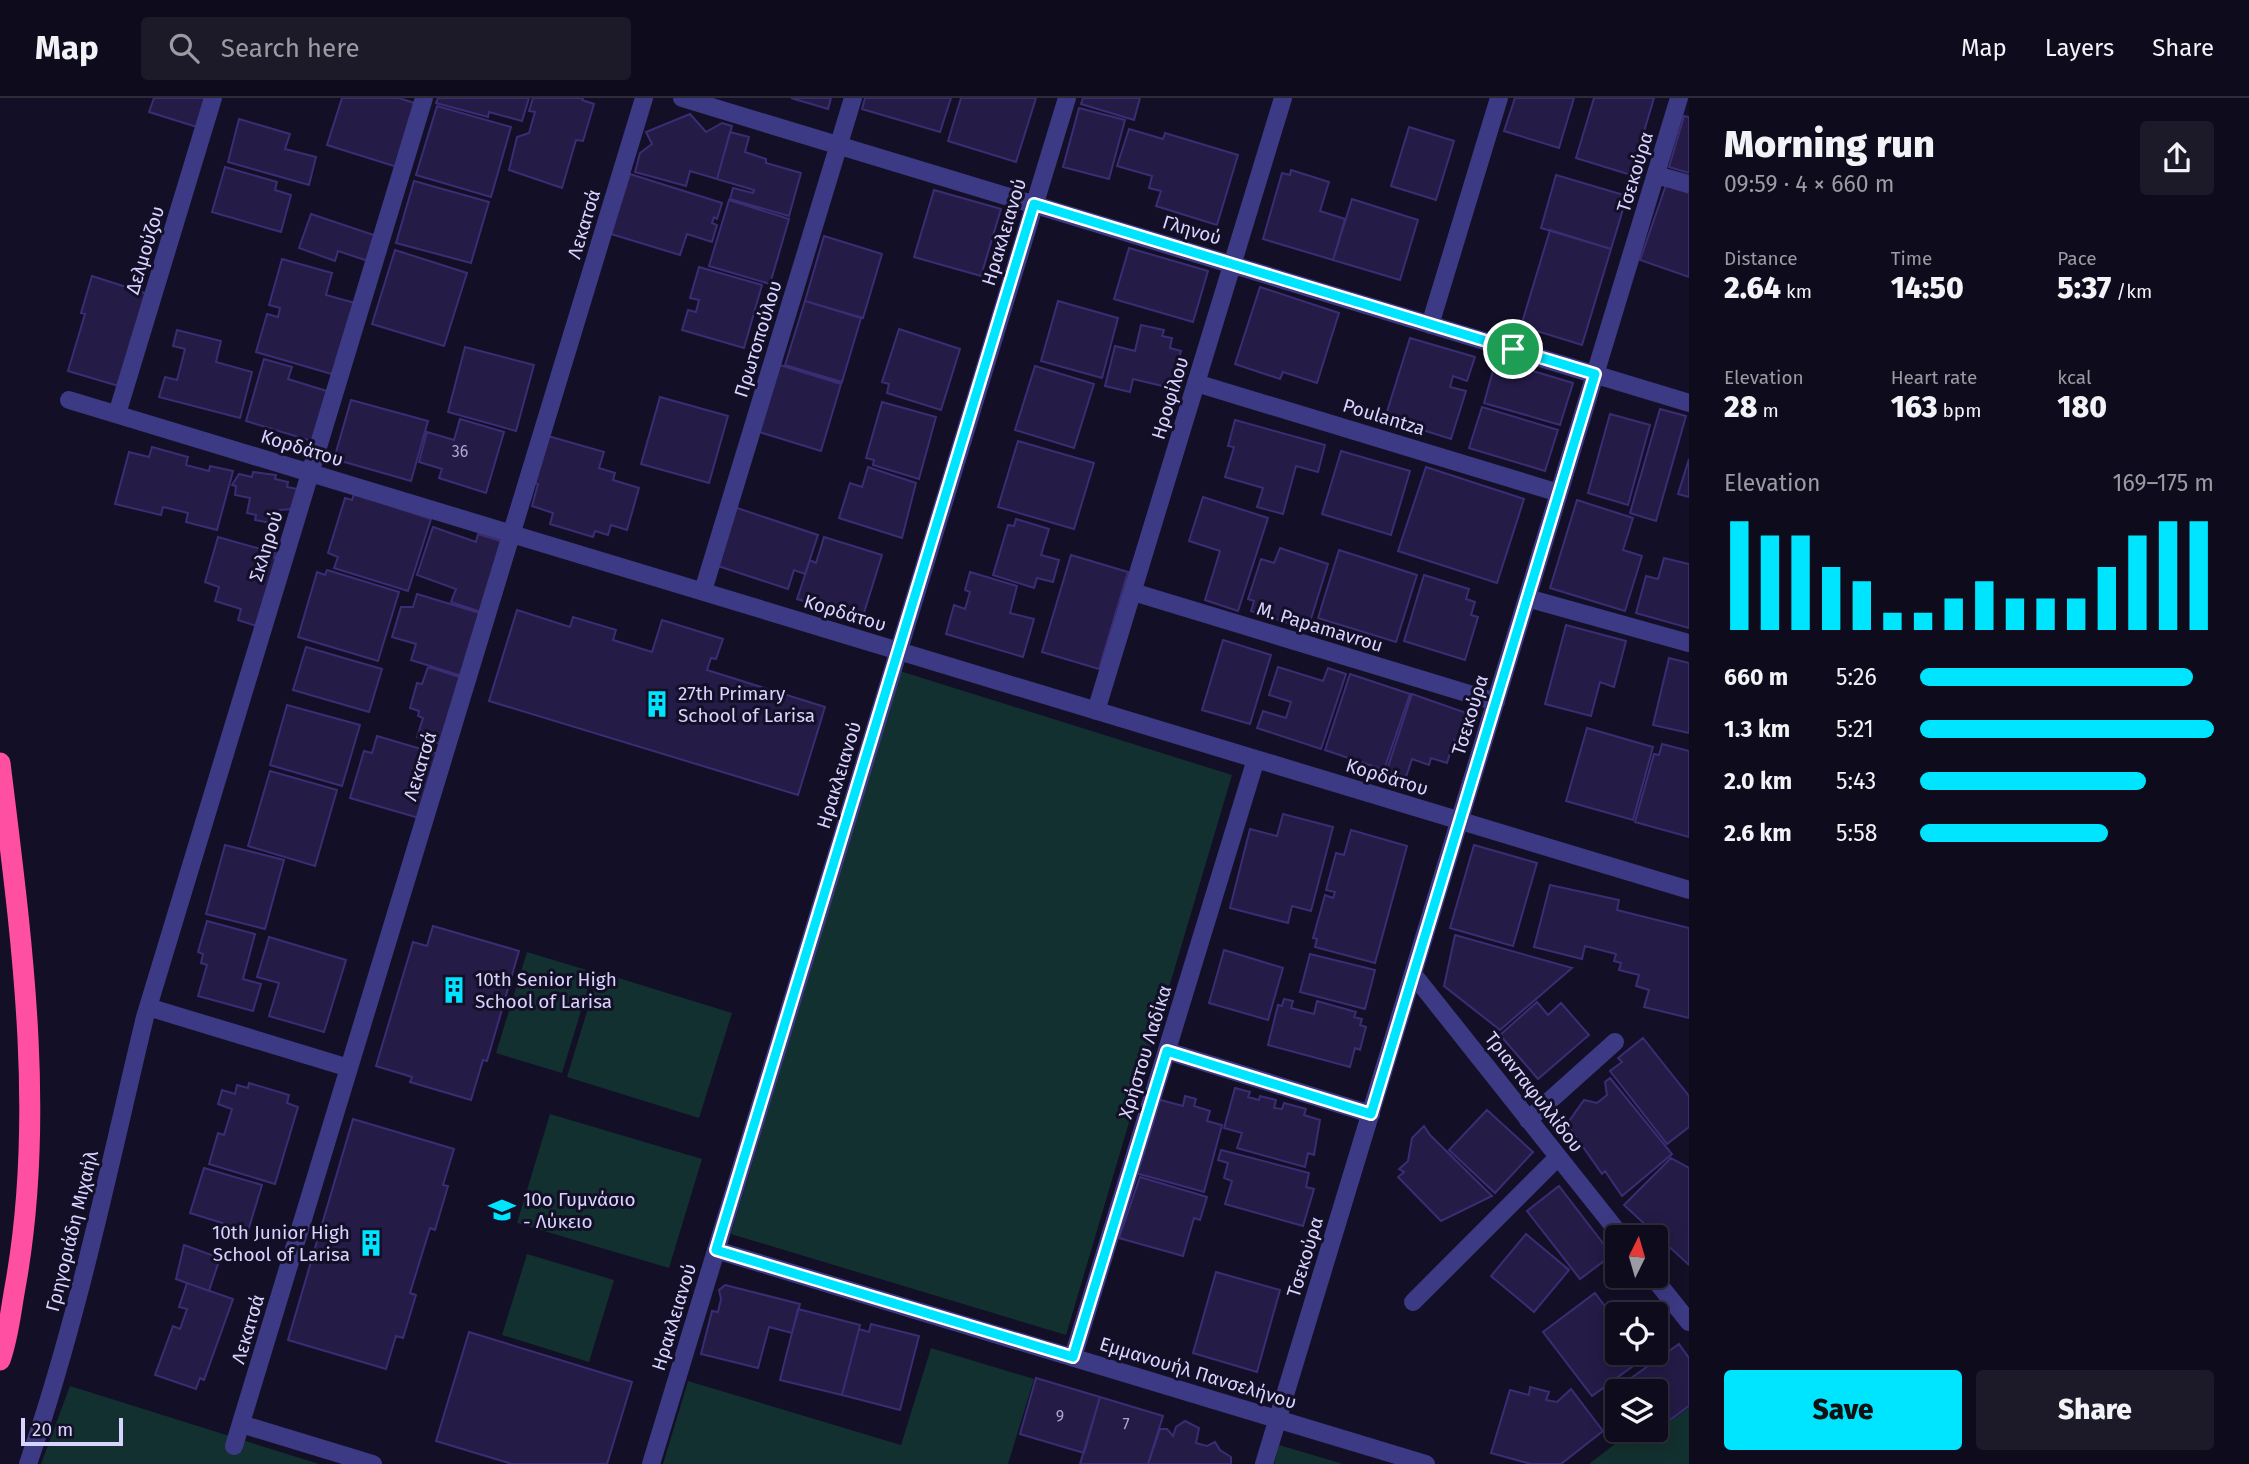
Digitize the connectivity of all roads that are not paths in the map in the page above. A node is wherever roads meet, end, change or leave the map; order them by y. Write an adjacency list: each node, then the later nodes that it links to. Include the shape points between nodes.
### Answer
1 (213, 98): 20 (street, Δελμούζου)
2 (424, 98): 21 (street, Σκληρού)
3 (644, 98): 23 (street, Λεκατσά)
4 (682, 98): 10 (street, Γληνού)
5 (853, 98): 10 (street, Πρωτοπούλου)
6 (1067, 98): 13 (street, Ηρακλειανού)
7 (1283, 98): 14 (street, Ηροφίλου)
8 (1499, 98): 15 (street)
9 (1679, 98): 11 (street, Τσεκούρα)
10 (839, 146): 13 (street, Γληνού); 24 (street, Πρωτοπούλου)
11 (1656, 175): 12 (street); 16 (street, Τσεκούρα)
12 (1689, 184)
13 (1034, 204): 14 (street, Γληνού); 28 (street, Ηρακλειανού)
14 (1232, 264): 15 (street, Γληνού); 17 (street, Ηροφίλου)
15 (1430, 324): 16 (street, Γληνού)
16 (1595, 374): 19 (street, Γληνού); 22 (street, Τσεκούρα)
17 (1196, 383): 22 (street, Poulantza); 25 (street, Ηροφίλου)
18 (69, 400): 20 (street, Κορδάτου)
19 (1689, 402)
20 (117, 414): 21 (street, Κορδάτου)
21 (311, 473): 23 (street, Κορδάτου); 36 (street, Σκληρού)
22 (1559, 492): 26 (street, Τσεκούρα)
23 (514, 534): 24 (street, Κορδάτου); 39 (street, Λεκατσά)
24 (704, 592): 28 (street, Κορδάτου)
25 (1133, 592): 29 (street, M. Papamavrou); 30 (street, Ηροφίλου)
26 (1527, 598): 27 (street); 29 (street, Τσεκούρα)
27 (1689, 643)
28 (898, 651): 30 (street, Κορδάτου); 44 (street, Ηρακλειανού)
29 (1496, 702): 33 (street, Τσεκούρα)
30 (1096, 711): 31 (street, Κορδάτου)
31 (1256, 759): 33 (street, Κορδάτου); 38 (street, Χρήστου Λαδίκα)
32 (0, 763): 49 (highway, via 31,1082 28,1190)
33 (1460, 821): 34 (street, Κορδάτου); 35 (street, Τσεκούρα)
34 (1689, 890)
35 (1413, 974): 40 (street, Τσεκούρα); 41 (street, Τριανταφυλλίδου)
36 (148, 1007): 39 (street); 53 (street, Γρηγοριάδη Μιχαήλ, via 50,1399)
37 (1615, 1042): 41 (street)
38 (1167, 1051): 40 (street); 48 (street, Χρήστου Λαδίκα)
39 (349, 1068): 51 (street, Λεκατσά)
40 (1371, 1114): 50 (street, Τσεκούρα)
41 (1528, 1119): 42 (street, Τριανταφυλλίδου)
42 (1558, 1157): 43 (street, Τριανταφυλλίδου); 46 (street)
43 (1612, 1225)
44 (716, 1250): 48 (street, Εμμανουήλ Πανσελήνου); 55 (street, Ηρακλειανού)
45 (1662, 1288): 47 (street)
46 (1413, 1301)
47 (1689, 1322)
48 (1073, 1357): 50 (street, Εμμανουήλ Πανσελήνου)
49 (0, 1360)
50 (1278, 1419): 56 (street, Τσεκούρα); 57 (street, Εμμανουήλ Πανσελήνου)
51 (241, 1424): 52 (street, Λεκατσά); 54 (street)
52 (234, 1446)
53 (28, 1464)
54 (373, 1464)
55 (651, 1464)
56 (1264, 1464)
57 (1426, 1464)

